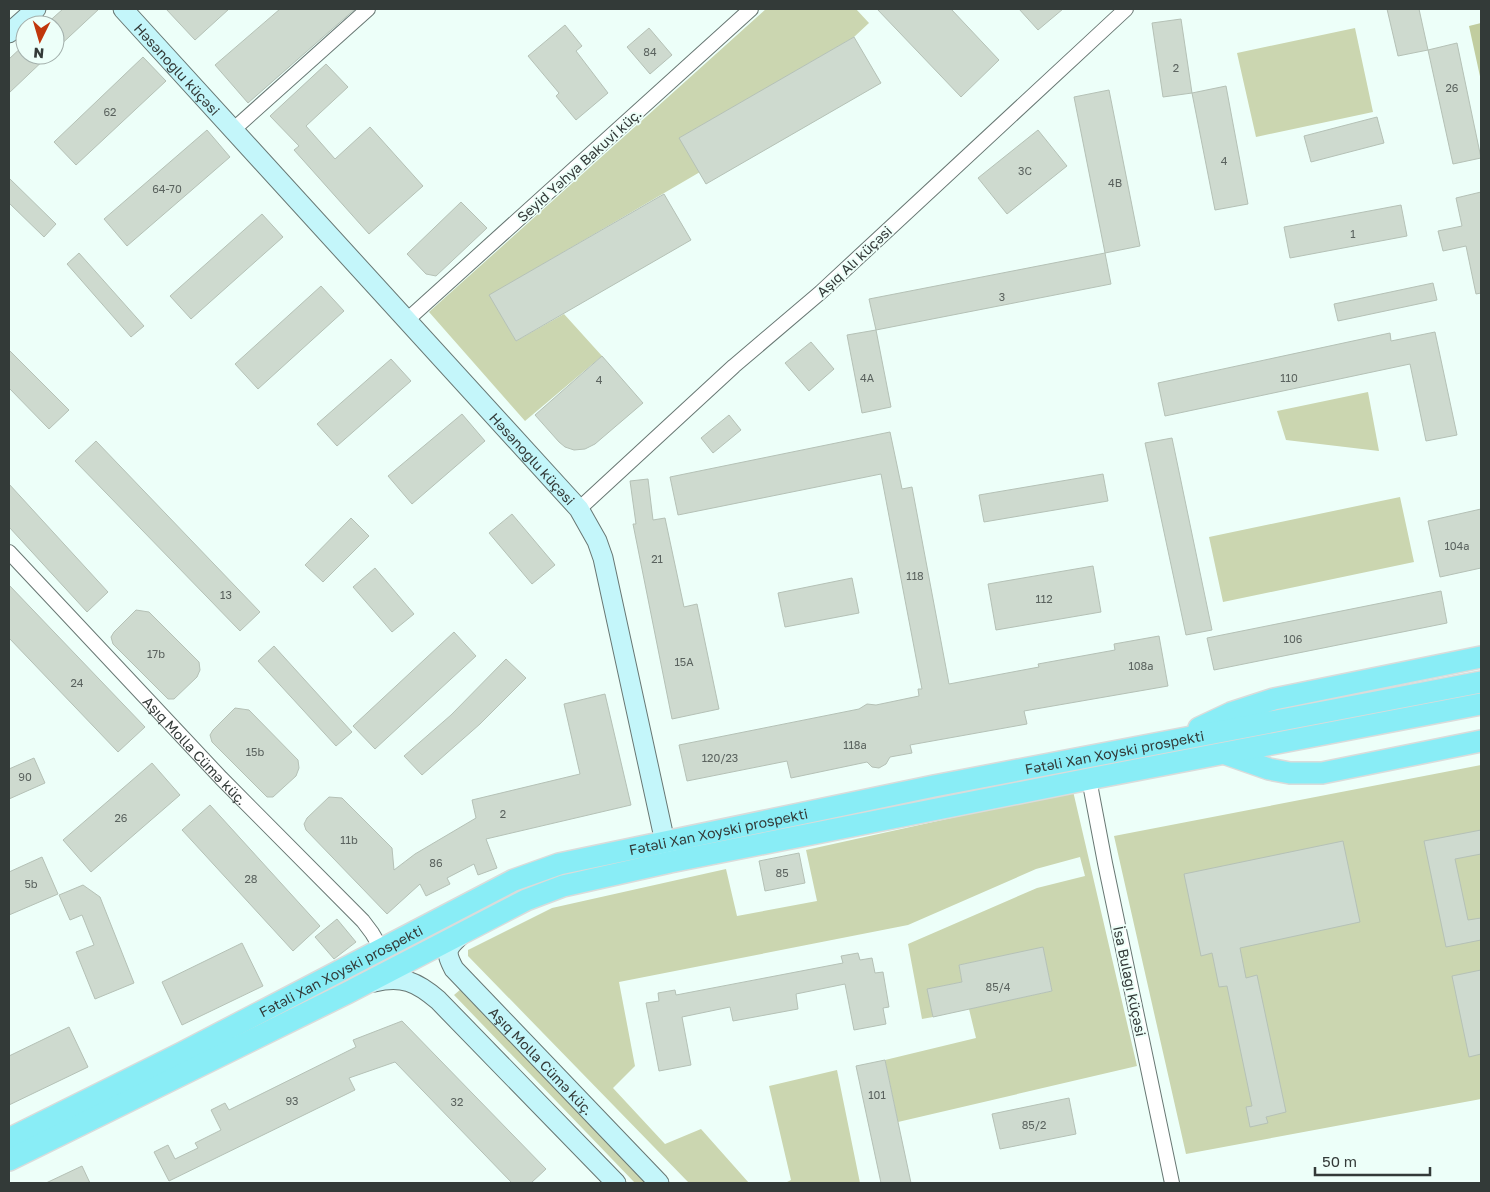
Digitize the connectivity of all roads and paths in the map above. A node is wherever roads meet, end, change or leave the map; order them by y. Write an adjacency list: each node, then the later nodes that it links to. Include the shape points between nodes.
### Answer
1 (36, 9): 6 (street)
2 (123, 9): 7 (street, Həsənoğlu küçəsi)
3 (368, 9): 7 (street)
4 (751, 9): 8 (street, Seyid Yəhya Bakuvi küç.)
5 (1126, 9): 9 (street, Aşıq Alı küçəsi, via 822,292 734,366)
6 (9, 33)
7 (234, 129): 8 (street, Həsənoğlu küçəsi)
8 (408, 320): 9 (street, Həsənoğlu küçəsi)
9 (579, 509): 18 (street, Həsənoğlu küçəsi, via 603,558)
10 (9, 552): 21 (street, Aşıq Molla Cümə küç., via 221,778 363,921)
11 (1481, 657): 14 (main road, via 1274,699 1231,713)
12 (1481, 682): 14 (main road, Fətəli Xan Xoyski prospekti)
13 (1481, 704): 16 (main road, Fətəli Xan Xoyski prospekti)
14 (1172, 741): 18 (main road, Fətəli Xan Xoyski prospekti)
15 (1481, 741): 16 (main road, via 1313,773 1269,769)
16 (1226, 754): 17 (main road, Fətəli Xan Xoyski prospekti)
17 (1089, 779): 19 (main road, Fətəli Xan Xoyski prospekti); 29 (street, İsa Bulağı küçəsi)
18 (665, 841): 19 (street, Həsənoğlu küçəsi); 21 (main road, Fətəli Xan Xoyski prospekti, via 540,870)
19 (670, 862): 20 (main road, Fətəli Xan Xoyski prospekti, via 554,889)
20 (463, 932): 22 (street, Aşıq Molla Cümə küç., via 448,949 454,969); 23 (main road, Fətəli Xan Xoyski prospekti)
21 (382, 950): 25 (main road, Fətəli Xan Xoyski prospekti)
22 (461, 978): 24 (street); 28 (street, Aşıq Molla Cümə küç.)
23 (365, 984): 24 (street, via 383,980 408,981 426,989); 26 (main road, Fətəli Xan Xoyski prospekti)
24 (438, 1000): 27 (street)
25 (9, 1139)
26 (9, 1160)
27 (616, 1183)
28 (658, 1183)
29 (1172, 1183)

